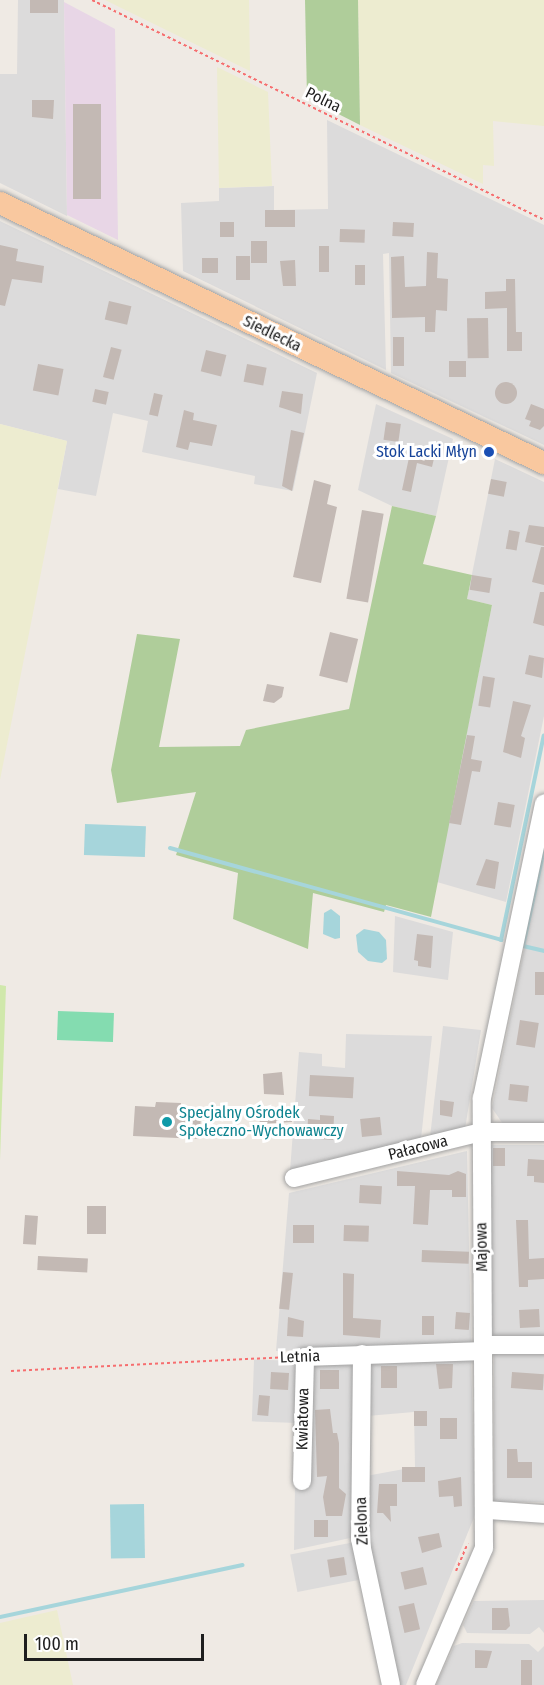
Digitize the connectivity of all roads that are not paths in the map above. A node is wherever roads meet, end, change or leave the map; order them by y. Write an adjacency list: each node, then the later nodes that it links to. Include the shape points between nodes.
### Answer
1 (0, 203): 2 (main road, Siedlecka)
2 (544, 463)
3 (544, 803): 4 (street, Majowa, via 482,1098)
4 (481, 1132): 5 (street, Pałacowa); 6 (street, Pałacowa); 8 (street, Majowa)
5 (544, 1132)
6 (294, 1178)
7 (544, 1345): 8 (street, Letnia)
8 (484, 1348): 9 (street, Letnia); 12 (street, Majowa)
9 (362, 1354): 10 (street, Letnia); 14 (street, Zielona, via 360,1539)
10 (305, 1357): 11 (street, Kwiatowa)
11 (302, 1481)
12 (487, 1510): 13 (street); 15 (street, Majowa, via 481,1557)
13 (544, 1514)
14 (391, 1685)
15 (425, 1685)

